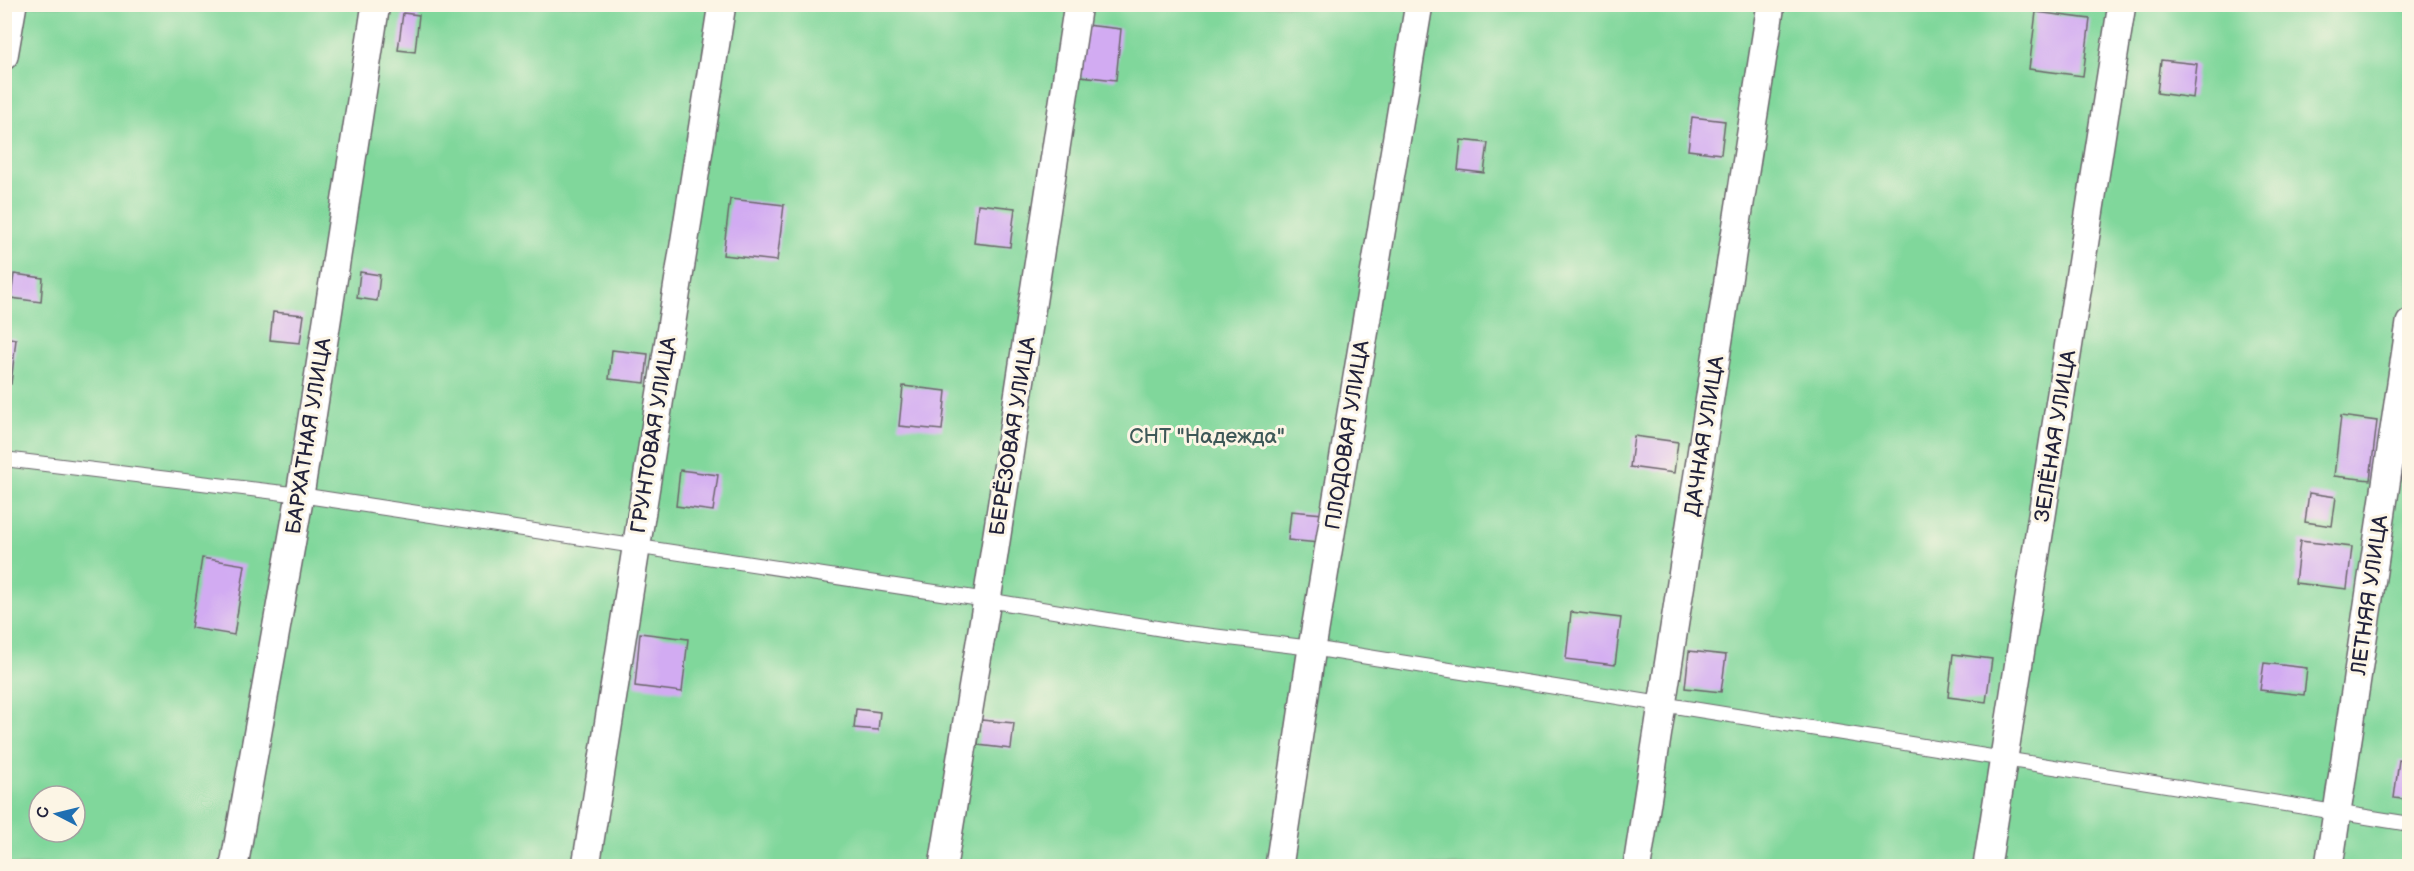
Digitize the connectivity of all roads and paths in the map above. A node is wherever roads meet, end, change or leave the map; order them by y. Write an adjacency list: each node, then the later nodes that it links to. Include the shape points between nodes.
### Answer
1 (13, 4): 8 (street)
2 (376, 4): 11 (street, БАРХАТНАЯ УЛИЦА)
3 (722, 4): 12 (street, ГРУНТОВАЯ УЛИЦА)
4 (1078, 4): 13 (street, БЕРЁЗОВАЯ УЛИЦА)
5 (1419, 4): 14 (street, ПЛОДОВАЯ УЛИЦА)
6 (1771, 4): 15 (street, ДАЧНАЯ УЛИЦА)
7 (2122, 4): 16 (street, ЗЕЛЁНАЯ УЛИЦА)
8 (4, 56)
9 (2409, 323): 17 (street, ЛЕТНЯЯ УЛИЦА)
10 (4, 459): 11 (lane)
11 (300, 495): 12 (lane); 19 (street, БАРХАТНАЯ УЛИЦА)
12 (635, 546): 13 (lane); 20 (street, ГРУНТОВАЯ УЛИЦА)
13 (987, 600): 14 (lane, via 1187,633); 21 (street, БЕРЁЗОВАЯ УЛИЦА)
14 (1312, 648): 15 (lane); 22 (street, ПЛОДОВАЯ УЛИЦА)
15 (1662, 705): 16 (lane); 23 (street, ДАЧНАЯ УЛИЦА)
16 (2004, 758): 17 (lane); 24 (street, ЗЕЛЁНАЯ УЛИЦА)
17 (2337, 813): 18 (lane); 25 (street, ЛЕТНЯЯ УЛИЦА)
18 (2409, 824)
19 (234, 867)
20 (586, 867)
21 (943, 867)
22 (1279, 867)
23 (1636, 867)
24 (1987, 867)
25 (2329, 867)

